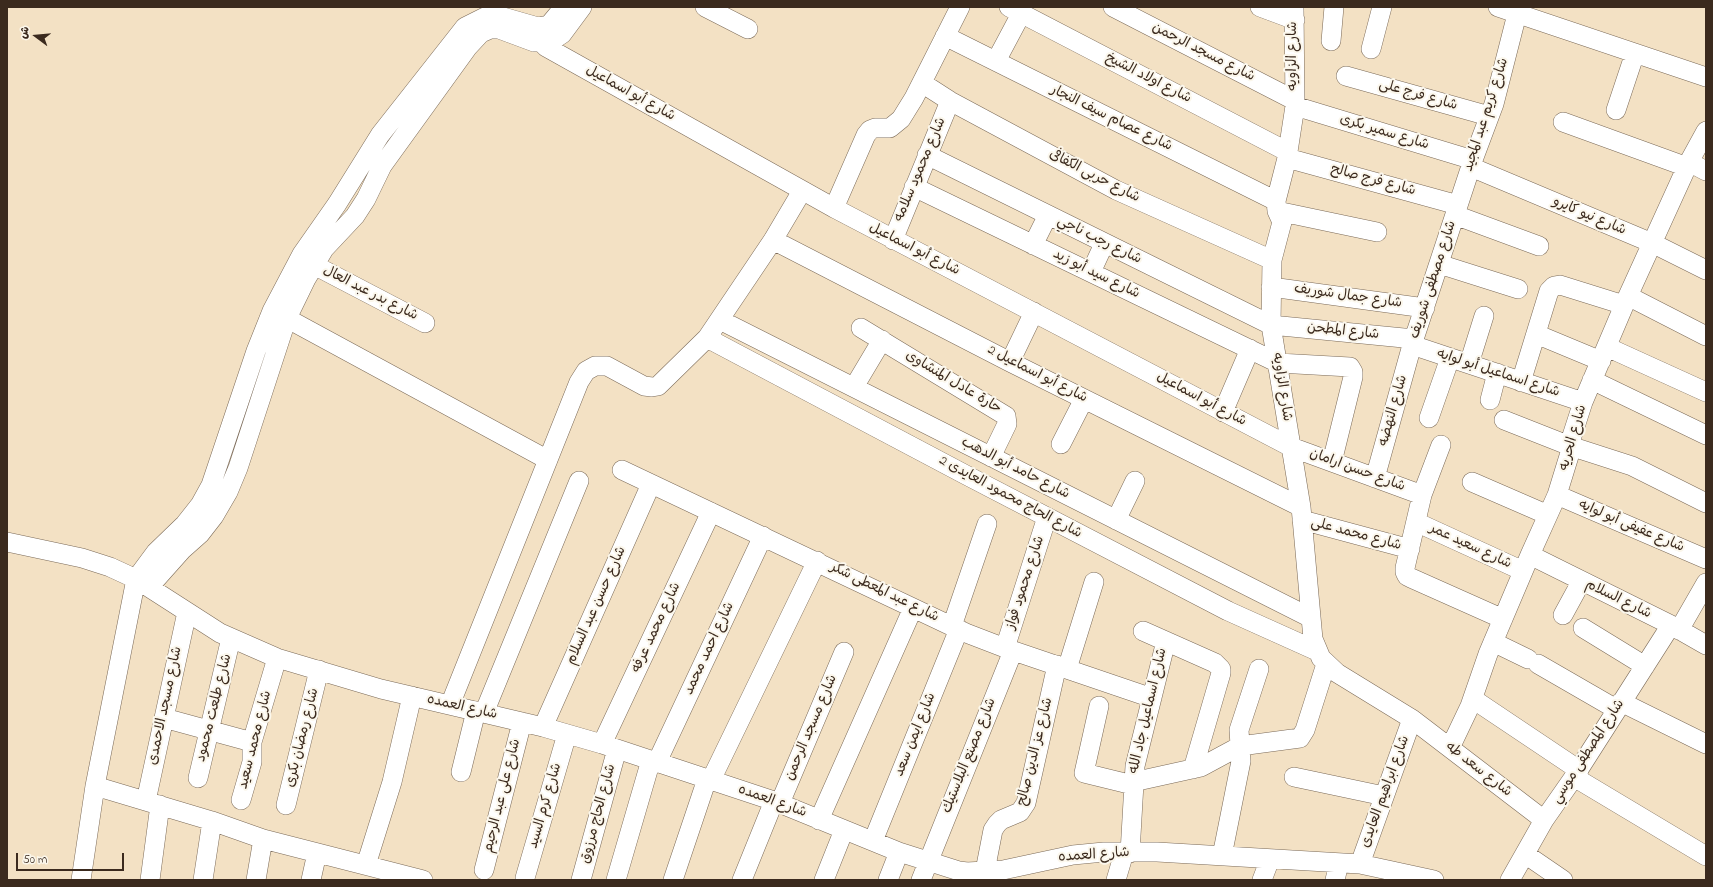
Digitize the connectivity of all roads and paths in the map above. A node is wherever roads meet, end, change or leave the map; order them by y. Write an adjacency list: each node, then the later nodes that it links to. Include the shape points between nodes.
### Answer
1 (564, 7): 12 (street, via 549,25 538,28)
2 (582, 7): 16 (street, via 557,39)
3 (960, 7): 14 (street)
4 (1113, 7): 25 (street, شارع مسجد الرحمن)
5 (1260, 7): 11 (street)
6 (1334, 7): 15 (street)
7 (1382, 7): 17 (street)
8 (708, 8): 13 (street)
9 (1015, 10): 19 (street); 31 (street, شارع اولاد الشيخ)
10 (1510, 10): 18 (street); 27 (street, شارع كريم عبد المجيد, via 1497,91)
11 (1295, 14): 25 (street, شارع الزاويه)
12 (498, 22): 16 (street, via 534,42); 23 (street, via 485,17 465,27)
13 (748, 29)
14 (945, 36): 19 (street, شارع عصام سيف النجار); 22 (street)
15 (1331, 41)
16 (542, 43): 36 (street, شارع أبو اسماعيل, via 552,51)
17 (1371, 49)
18 (1635, 53): 21 (street); 26 (street)
19 (996, 61): 37 (street, شارع عصام سيف النجار)
20 (1346, 76): 27 (street, شارع فرج على)
21 (1706, 77)
22 (922, 84): 24 (street, شارع حربى الكفافى); 38 (street, via 895,125 870,130)
23 (428, 87): 50 (street, via 366,199 355,216 324,249); 58 (street, via 380,135 302,254)
24 (950, 101): 30 (street, شارع محمود سلامه); 48 (street, شارع حربى الكفافى, via 1116,190)
25 (1294, 103): 31 (street, شارع الزاويه); 32 (street, شارع سمير بكرى)
26 (1616, 110)
27 (1489, 116): 32 (street, شارع كريم عبد المجيد)
28 (1563, 122): 33 (street)
29 (1705, 136): 33 (street, شارع الحريه)
30 (927, 155): 35 (street, شارع محمود سلامه); 40 (street, شارع رجب ناجي)
31 (1288, 155): 37 (street, شارع الزاويه); 39 (street, شارع فرج صالح)
32 (1472, 163): 39 (street, شارع كريم عبد المجيد); 44 (street, شارع نيو كايرو)
33 (1688, 165): 34 (street); 44 (street, شارع الحريه)
34 (1706, 171)
35 (914, 187): 43 (street, شارع محمود سلامه); 46 (street, شارع سيد أبو زيد)
36 (802, 191): 38 (street, شارع أبو اسماعيل); 42 (street)
37 (1277, 206): 41 (street, شارع عصام سيف النجار); 48 (street, شارع الزاويه, via 1282,222)
38 (834, 208): 43 (street, شارع أبو اسماعيل)
39 (1457, 210): 47 (street, شارع فرج صالح); 49 (street, شارع مصطفى شوريف)
40 (1048, 216): 45 (street, شارع رجب ناجي); 46 (street)
41 (1377, 232)
42 (773, 240): 60 (street); 72 (street, شارع أبو اسماعيل 2)
43 (893, 240): 57 (street, شارع أبو اسماعيل)
44 (1652, 243): 51 (street, شارع نيو كايرو); 55 (street, شارع الحريه)
45 (1104, 244): 52 (street); 62 (street, شارع رجب ناجي)
46 (1033, 245): 52 (street, شارع سيد أبو زيد)
47 (1539, 246)
48 (1272, 260): 53 (street, شارع الزاويه)
49 (1439, 264): 54 (street); 56 (street, شارع مصطفى شوريف)
50 (314, 265): 58 (street); 61 (street, شارع بدر عبد العال)
51 (1706, 270)
52 (1091, 272): 69 (street, شارع سيد أبو زيد)
53 (1271, 287): 56 (street, شارع جمال شوريف); 62 (street, شارع الزاويه)
54 (1518, 289)
55 (1626, 301): 64 (street, via 1560,285 1554,286 1549,291); 65 (street); 70 (street, شارع الحريه)
56 (1425, 308): 68 (street, شارع مصطفى شوريف)
57 (1034, 312): 72 (street); 83 (street, شارع أبو اسماعيل)
58 (280, 315): 92 (street); 120 (street, via 256,352 211,485 185,524 156,552)
59 (1484, 316): 74 (street)
60 (720, 320): 66 (street); 78 (street, شارع حامد أبو الدهب)
61 (425, 323)
62 (1271, 325): 68 (street, شارع المطحن); 73 (street, شارع الزاويه)
63 (861, 328): 67 (street, حارة عادل المنشاوى)
64 (1536, 334): 70 (street); 77 (street)
65 (1706, 336)
66 (707, 338): 92 (street, via 658,386 644,386 607,366 595,366 586,371 578,382); 104 (street, شارع الحاج محمود العايدى 2)
67 (882, 340): 78 (street); 91 (street, حارة عادل المنشاوى, via 1006,416 1007,424)
68 (1413, 342): 71 (street, شارع اسماعيل أبو لوايه); 95 (street, شارع النهضه)
69 (1250, 349): 73 (street, شارع سيد أبو زيد); 83 (street)
70 (1604, 354): 76 (street, شارع الحريه); 79 (street)
71 (1450, 358): 74 (street, شارع اسماعيل أبو لوايه); 84 (street)
72 (1010, 362): 80 (street, شارع أبو اسماعيل 2)
73 (1278, 363): 90 (street, شارع الزاويه); 93 (street, via 1347,366 1352,369 1353,377)
74 (1469, 364): 75 (street, شارع اسماعيل أبو لوايه)
75 (1497, 373): 77 (street, شارع اسماعيل أبو لوايه); 81 (street)
76 (1592, 380): 82 (street, شارع الحريه); 86 (street)
77 (1521, 382): 82 (street, شارع اسماعيل أبو لوايه)
78 (854, 387): 91 (street, شارع حامد أبو الدهب)
79 (1706, 392)
80 (1084, 399): 87 (street); 106 (street, شارع أبو اسماعيل 2)
81 (1490, 400)
82 (1583, 402): 89 (street, شارع الحريه)
83 (1223, 412): 90 (street, شارع أبو اسماعيل)
84 (1429, 418)
85 (1504, 420): 89 (street)
86 (1706, 435)
87 (1061, 444)
88 (1441, 445): 101 (street)
89 (1570, 446): 102 (street, شارع الحريه); 103 (street, via 1632,466)
90 (1291, 447): 93 (street, شارع حسن ارامان); 106 (street, شارع الزاويه)
91 (991, 457): 98 (street, شارع حامد أبو الدهب)
92 (548, 460): 146 (street)
93 (1332, 462): 95 (street, شارع حسن ارامان)
94 (622, 470): 100 (street, شارع عبد المعطى شكر)
95 (1375, 478): 101 (street, شارع حسن ارامان)
96 (579, 481): 149 (street)
97 (1135, 481): 109 (street)
98 (1042, 482): 104 (street); 109 (street, شارع حامد أبو الدهب)
99 (1472, 482): 107 (street)
100 (651, 484): 105 (street, شارع عبد المعطى شكر); 153 (street, شارع حسن عبد السلام)
101 (1422, 495): 110 (street)
102 (1557, 495): 107 (street, شارع الحريه); 115 (street, شارع عفيفى أبو لوايه)
103 (1706, 503)
104 (1029, 508): 108 (street, شارع الحاج محمود العايدى 2)
105 (711, 512): 112 (street, شارع عبد المعطى شكر); 158 (street, شارع محمد عرفه)
106 (1302, 514): 114 (street, شارع محمد على); 125 (street, شارع الزاويه)
107 (1548, 515): 117 (street, شارع الحريه)
108 (1047, 517): 135 (street, شارع محمود فواز); 137 (street, شارع الحاج محمود العايدى 2, via 1228,612)
109 (1116, 520): 125 (street, شارع حامد أبو الدهب)
110 (1416, 522): 114 (street); 117 (street, شارع سعيد عمر)
111 (987, 524): 128 (street, شارع ايمن سعد)
112 (763, 536): 116 (street, شارع عبد المعطى شكر); 161 (street, شارع احمد محمد)
113 (7, 542): 120 (street, شارع العمده, via 82,558 110,567)
114 (1410, 549): 126 (street, via 1405,568 1407,576)
115 (1706, 559)
116 (817, 561): 122 (street, شارع عبد المعطى شكر); 167 (street)
117 (1526, 563): 119 (street, شارع السلام); 126 (street, شارع الحريه)
118 (1094, 582): 140 (street)
119 (1581, 582): 124 (street); 127 (street, شارع السلام)
120 (143, 583): 123 (street, شارع العمده); 169 (street)
121 (1706, 583): 127 (street, شارع المصطفى موسي)
122 (913, 608): 128 (street, شارع عبد المعطى شكر); 175 (street)
123 (187, 612): 131 (street, شارع العمده); 150 (street, شارع مسجد الاحمدى)
124 (1563, 615)
125 (1311, 618): 137 (street, شارع الزاويه, via 1313,639)
126 (1503, 620): 133 (street, شارع الحريه)
127 (1675, 627): 134 (street, شارع السلام); 139 (street, شارع المصطفى موسي)
128 (956, 628): 135 (street, شارع عبد المعطى شكر); 180 (street, شارع ايمن سعد)
129 (1583, 628): 139 (street)
130 (1143, 632): 132 (street)
131 (231, 638): 138 (street, شارع العمده); 154 (street, شارع طلعت محمود)
132 (1166, 641): 144 (street, شارع اسماعيل جاد الله); 162 (street, via 1221,668)
133 (1493, 642): 145 (street, شارع الحريه); 148 (street)
134 (1706, 645)
135 (1009, 649): 140 (street, شارع عبد المعطى شكر); 188 (street, شارع مصنع البلاستيك)
136 (844, 652): 172 (street, شارع مسجد الرحمن)
137 (1322, 657): 151 (street, via 1337,673); 159 (street, via 1303,735 1296,740)
138 (277, 658): 141 (street, شارع العمده); 156 (street, شارع محمد سعيد)
139 (1644, 666): 148 (street, شارع المصطفى موسي)
140 (1062, 667): 144 (street, شارع عبد المعطى شكر); 193 (street, شارع عز الدين صالح, via 1026,803 1020,812 1001,820 993,830)
141 (319, 670): 143 (street, شارع العمده); 174 (street, شارع رمضان بكرى)
142 (1259, 670): 159 (street, via 1239,730)
143 (412, 696): 146 (street, شارع العمده); 191 (street)
144 (1152, 698): 168 (street, شارع اسماعيل جاد الله)
145 (1473, 698): 160 (street, شارع الحريه); 164 (street)
146 (450, 705): 149 (street, شارع العمده)
147 (1099, 706): 168 (street, via 1084,773)
148 (1619, 706): 157 (street); 164 (street, شارع المصطفى موسي)
149 (480, 712): 152 (street, شارع العمده); 163 (street)
150 (164, 718): 154 (street); 173 (street, شارع مسجد الاحمدى)
151 (1412, 719): 160 (street, شارع سعد طه); 170 (street, شارع ابراهيم العايدى)
152 (522, 722): 153 (street, شارع العمده); 190 (street, شارع على عبد الرحيم)
153 (543, 727): 155 (street, شارع العمده)
154 (209, 730): 156 (street); 166 (street, شارع طلعت محمود)
155 (567, 734): 158 (street, شارع العمده); 194 (street, شارع كرم السيد)
156 (252, 742): 171 (street, شارع محمد سعيد, via 251,768)
157 (1706, 744)
158 (610, 746): 161 (street, شارع العمده); 202 (street, شارع الحاج مرزوق)
159 (1240, 746): 162 (street); 185 (street, via 1240,768)
160 (1450, 748): 176 (street, شارع سعد طه)
161 (654, 761): 167 (street, شارع العمده); 203 (street, شارع احمد محمد)
162 (1193, 769): 168 (street)
163 (461, 772)
164 (1576, 773): 176 (street, شارع المصطفى موسي); 186 (street)
165 (1294, 777): 170 (street)
166 (198, 778)
167 (709, 780): 172 (street, شارع العمده); 204 (street)
168 (1133, 783): 183 (street, شارع اسماعيل جاد الله)
169 (95, 786): 173 (street); 196 (street)
170 (1384, 796): 189 (street, شارع ابراهيم العايدى)
171 (241, 800)
172 (777, 802): 175 (street, شارع العمده); 205 (street, شارع مسجد الرحمن)
173 (153, 803): 177 (street); 197 (street, شارع مسجد الاحمدى)
174 (286, 805)
175 (819, 820): 178 (street, شارع العمده)
176 (1544, 820): 184 (street, شارع المصطفى موسي)
177 (212, 821): 179 (street); 198 (street)
178 (844, 830): 180 (street, شارع العمده); 206 (street)
179 (263, 839): 182 (street); 199 (street)
180 (873, 841): 181 (street, شارع العمده)
181 (899, 852): 188 (street, شارع العمده); 207 (street)
182 (317, 853): 191 (street); 200 (street)
183 (1127, 853): 185 (street, شارع العمده); 193 (street, شارع العمده, via 1073,855); 209 (street, شارع اسماعيل جاد الله)
184 (1525, 854): 212 (street, شارع المصطفى موسي); 213 (street)
185 (1222, 856): 187 (street, شارع العمده)
186 (1706, 856)
187 (1270, 859): 192 (street, شارع العمده); 210 (street)
188 (927, 861): 193 (street, شارع العمده, via 959,871); 208 (street, شارع مصنع البلاستيك)
189 (1360, 864): 192 (street, شارع العمده); 195 (street, شارع العمده)
190 (484, 870)
191 (369, 871): 201 (street)
192 (1337, 872)
193 (997, 873)
194 (525, 878)
195 (1411, 878): 211 (street, شارع العمده)
196 (81, 880)
197 (150, 880)
198 (203, 880)
199 (256, 880)
200 (312, 880)
201 (423, 880)
202 (581, 880)
203 (616, 880)
204 (673, 880)
205 (742, 880)
206 (824, 880)
207 (888, 880)
208 (921, 880)
209 (1116, 880)
210 (1262, 880)
211 (1434, 880)
212 (1510, 880)
213 (1563, 880)

